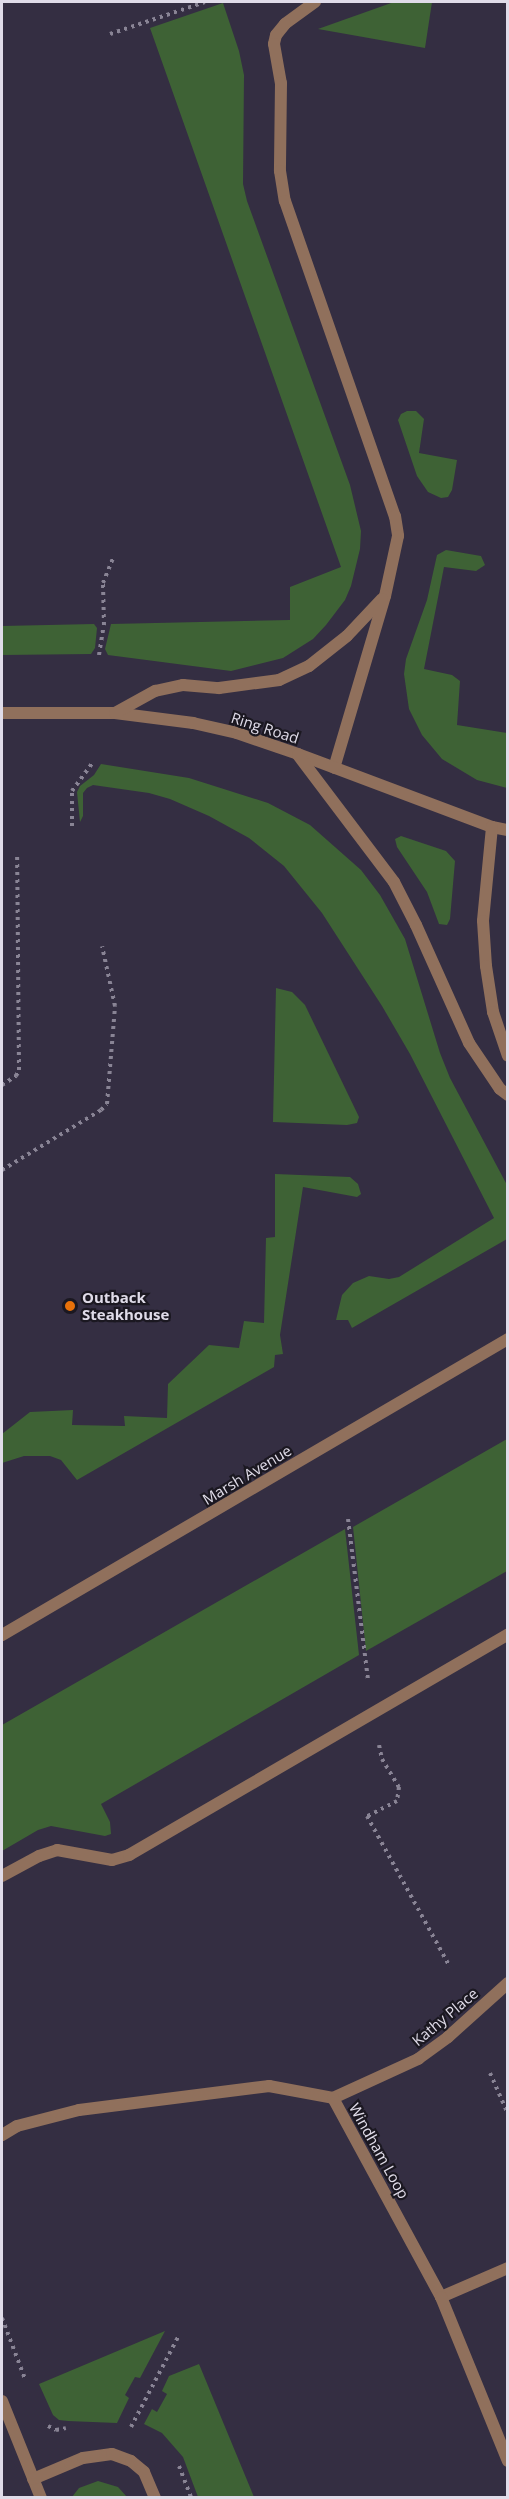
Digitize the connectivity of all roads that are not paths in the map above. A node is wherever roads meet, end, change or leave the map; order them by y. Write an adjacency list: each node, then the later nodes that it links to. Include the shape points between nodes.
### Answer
1 (315, 2): 2 (street, via 285,24 274,44 281,83 280,171 285,201 395,516 398,536)
2 (385, 596): 4 (street, via 347,636 309,666 279,680 219,688 183,685 155,691); 6 (street)
3 (2, 713): 4 (street, Ring Road)
4 (115, 713): 5 (street, Ring Road, via 193,723)
5 (298, 754): 6 (street, Ring Road); 10 (street, via 394,882 468,1043)
6 (334, 768): 7 (street, Ring Road)
7 (492, 827): 8 (street, Ring Road); 9 (street, via 485,886 485,944 493,1012)
8 (507, 830)
9 (507, 1056)
10 (507, 1095)
11 (507, 1339): 13 (street, Marsh Avenue)
12 (507, 1634): 14 (street, via 129,1855 112,1860 57,1850)
13 (2, 1635)
14 (2, 1876)
15 (507, 1983): 16 (street, Kathy Place, via 418,2059)
16 (333, 2098): 17 (street, Windham Loop, via 270,2086 69,2112 17,2126); 19 (street, Windham Loop)
17 (2, 2135)
18 (507, 2268): 19 (street)
19 (441, 2297): 21 (street, Windham Loop)
20 (2, 2402): 22 (street)
21 (507, 2461)
22 (33, 2479): 23 (street); 24 (street, via 83,2458 112,2454 144,2472)
23 (41, 2498)
24 (155, 2498)

